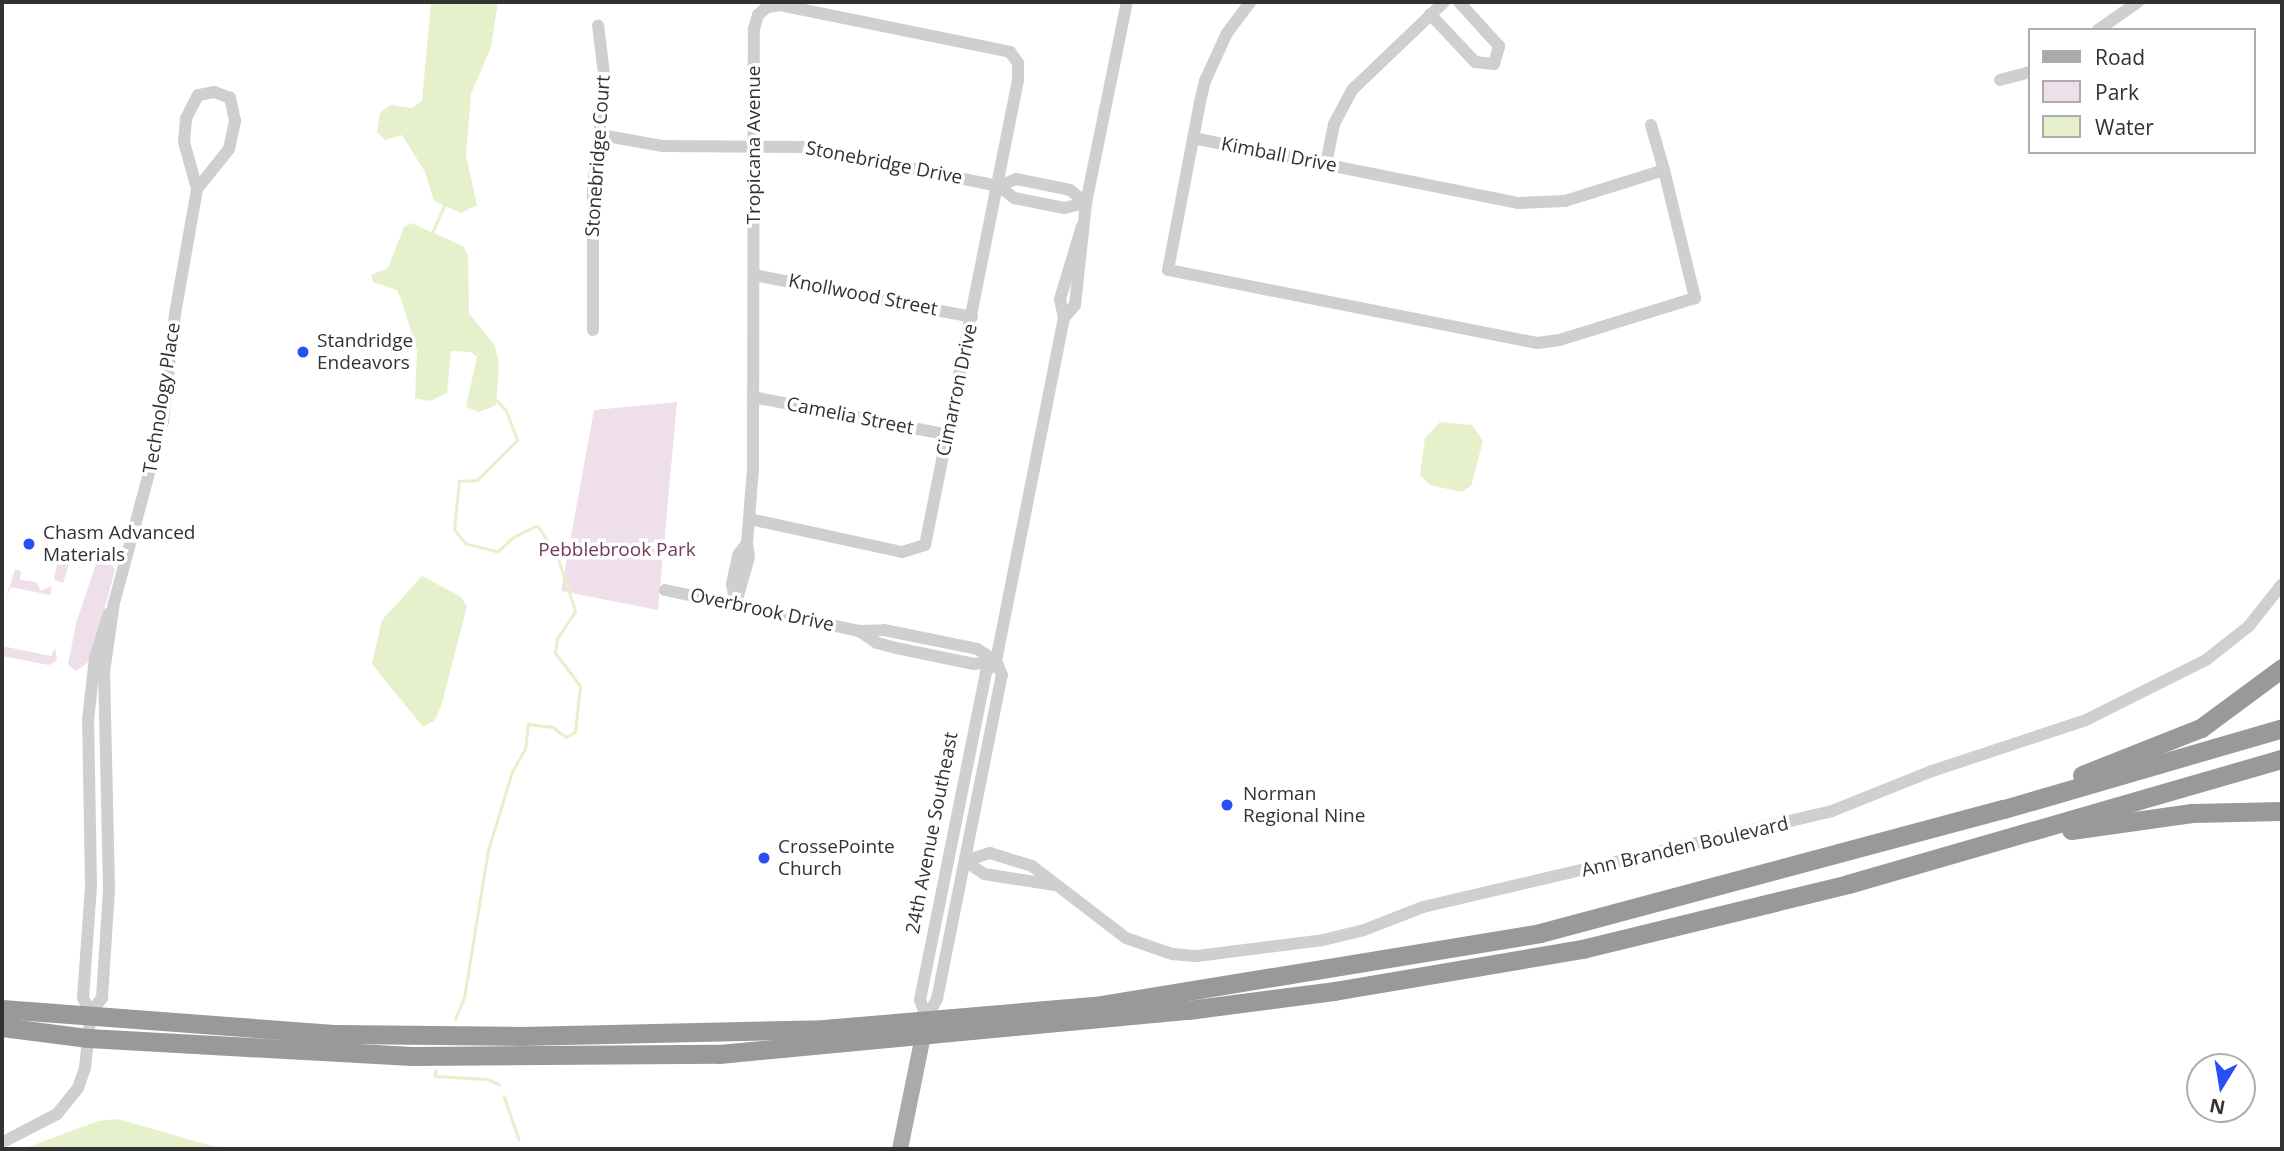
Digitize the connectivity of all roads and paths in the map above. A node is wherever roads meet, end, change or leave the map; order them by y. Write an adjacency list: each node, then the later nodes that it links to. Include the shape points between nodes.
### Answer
1 (1127, 2): 20 (street, 24th Avenue Southeast)
2 (1250, 2): 14 (street, via 1210,65)
3 (1444, 2): 6 (street)
4 (1459, 2): 6 (street, via 1499,46 1494,65 1475,62)
5 (2138, 2): 8 (street)
6 (1430, 14): 16 (street, via 1346,99 1334,124)
7 (598, 25): 13 (street, Stonebridge Court, via 606,82)
8 (2101, 28)
9 (1015, 57): 15 (street, Tropicana Avenue, via 990,46 780,5 766,7 754,29); 18 (street, Cimarron Drive, via 1018,80)
10 (2028, 73): 11 (street)
11 (2000, 80)
12 (1651, 125): 17 (street)
13 (601, 135): 15 (street, Stonebridge Drive, via 663,146); 23 (street, Stonebridge Court, via 593,188)
14 (1193, 138): 16 (street, Kimball Drive); 17 (street, via 1168,270 1537,343 1695,298)
15 (754, 146): 18 (street, Stonebridge Drive, via 815,149); 21 (street, Tropicana Avenue)
16 (1326, 164): 17 (street, Kimball Drive, via 1518,203 1565,201)
17 (1664, 170)
18 (999, 186): 20 (street, Stonebridge Drive, via 1014,198 1052,206); 20 (street, Stonebridge Drive, via 1016,179 1070,190); 22 (street, Cimarron Drive)
19 (197, 189): 19 (street, Technology Place, via 229,149 235,121 230,98 214,92 198,95 187,119 184,142); 29 (street, Technology Place, via 158,443)
20 (1086, 203): 31 (street, 24th Avenue Southeast, via 1060,299 1064,318)
21 (754, 275): 22 (street, Knollwood Street); 24 (street, Tropicana Avenue)
22 (972, 317): 25 (street, Cimarron Drive)
23 (593, 330)
24 (753, 397): 25 (street, Camelia Street); 26 (street, Tropicana Avenue)
25 (948, 435): 26 (street, Cimarron Drive, via 928,538 921,548 902,552)
26 (750, 519): 30 (street, Tropicana Avenue, via 749,557)
27 (2282, 584): 39 (street, Ann Branden Boulevard, via 2249,625 2206,660 2086,720 1932,771 1832,811 1423,907 1364,930 1182,956 1126,938)
28 (666, 590): 30 (street, Overbrook Drive)
29 (114, 603): 41 (street, Technology Place, via 103,692 109,889 102,998); 41 (street, Technology Place, via 102,629 88,720 91,886 83,998)
30 (736, 603): 31 (street, Overbrook Drive, via 859,631 884,630 977,649)
31 (996, 661): 38 (street, 24th Avenue Southeast, via 1002,675); 42 (street, 24th Avenue Southeast, via 986,672 920,1000)
32 (2282, 668): 35 (highway, via 2201,728)
33 (2282, 727): 35 (highway)
34 (2282, 759): 37 (highway)
35 (2004, 809): 42 (highway, via 1540,933 1115,1003)
36 (2282, 811): 37 (highway, via 2192,813)
37 (2015, 836): 42 (highway, via 1810,894 1537,958 1334,992)
38 (965, 861): 39 (street, Ann Branden Boulevard, via 985,874); 39 (street, Ann Branden Boulevard, via 990,853 1012,858 1032,866); 42 (street, 24th Avenue Southeast, via 937,999)
39 (1055, 885)
40 (2, 1009): 41 (highway)
41 (91, 1015): 42 (highway, via 337,1034 521,1036); 44 (street, Technology Place)
42 (925, 1025): 44 (highway, via 719,1054 424,1056); 46 (main road, 24th Avenue Southeast)
43 (2, 1027): 44 (highway)
44 (88, 1038): 45 (street, Technology Place, via 85,1069 68,1103 46,1123)
45 (5, 1141)
46 (900, 1149)

